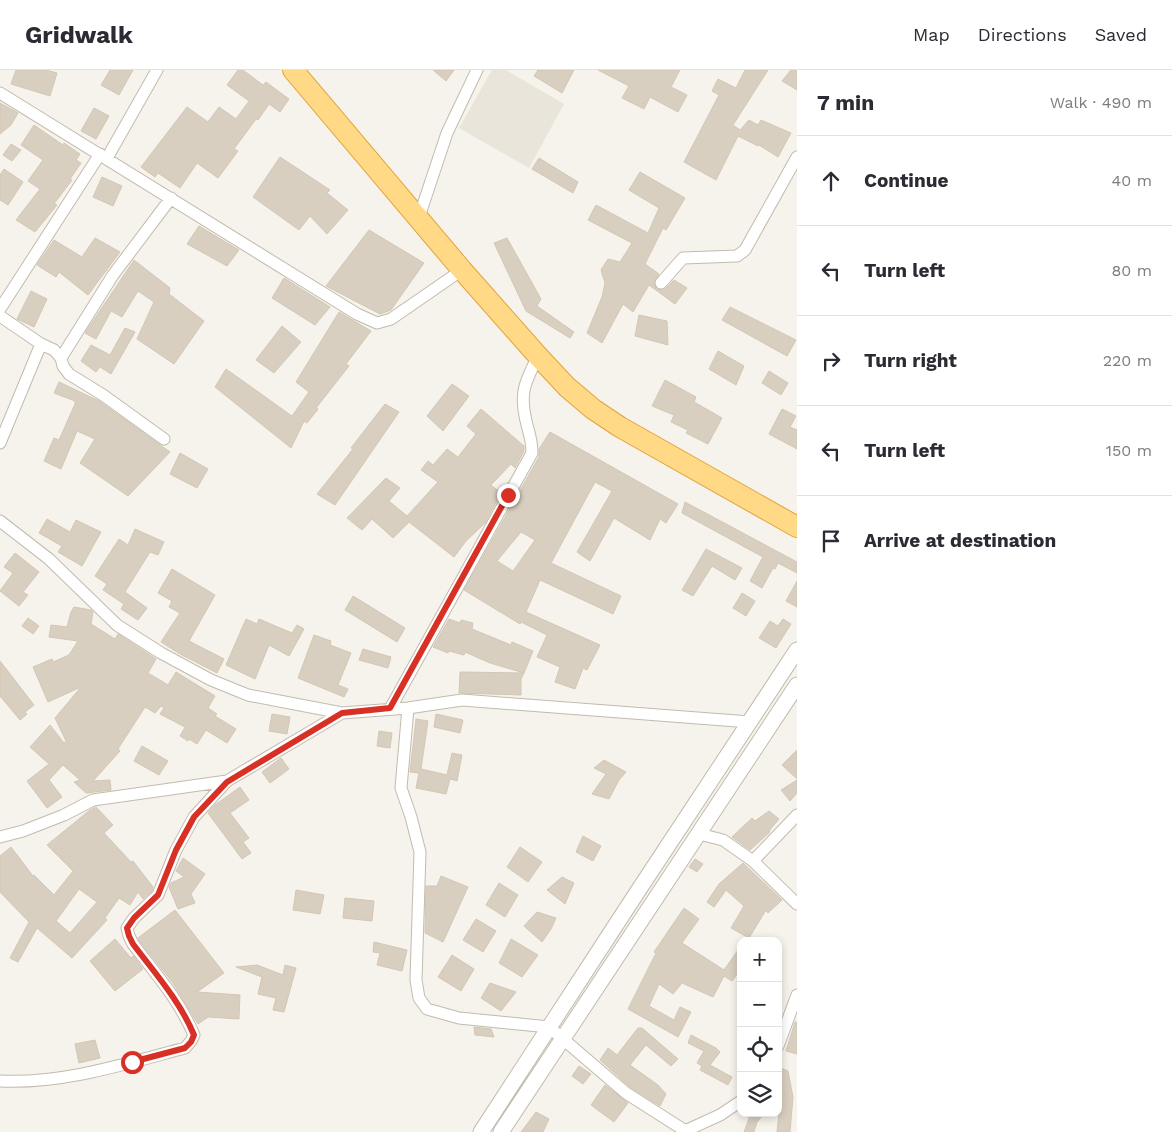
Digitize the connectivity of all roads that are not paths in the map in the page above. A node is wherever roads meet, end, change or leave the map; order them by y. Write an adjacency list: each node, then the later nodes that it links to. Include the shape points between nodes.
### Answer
1 (157, 70): 5 (street)
2 (477, 70): 8 (street, via 447,133)
3 (290, 71): 8 (highway)
4 (0, 93): 5 (street)
5 (104, 156): 7 (street); 11 (street)
6 (797, 157): 10 (street, via 741,254 682,258)
7 (171, 198): 9 (street, via 357,314 377,323 391,319); 15 (street, via 113,275)
8 (419, 217): 9 (highway)
9 (462, 270): 14 (highway)
10 (661, 283)
11 (0, 309)
12 (0, 316): 13 (street)
13 (41, 344): 15 (street, via 54,350); 17 (street)
14 (538, 356): 19 (highway, via 567,387 620,427); 22 (street, via 522,399 532,453)
15 (61, 358): 16 (street, via 69,374)
16 (164, 439)
17 (0, 443)
18 (0, 521): 24 (street, via 49,559 117,625 161,653 211,680 248,695)
19 (797, 527)
20 (797, 650): 25 (street)
21 (797, 685): 28 (street)
22 (390, 708): 23 (street); 24 (street)
23 (408, 708): 25 (street, via 462,700); 33 (street, via 401,788 420,852 416,980 419,998 427,1009 459,1018)
24 (342, 713): 26 (street)
25 (750, 722): 33 (street)
26 (227, 782): 29 (street, via 93,800 64,815); 36 (street, via 194,817 176,850 158,895 127,928 133,944 190,1025 194,1035 191,1042 185,1048 114,1067 25,1082)
27 (797, 815): 30 (street)
28 (699, 834): 30 (street, via 723,840); 35 (street)
29 (0, 837)
30 (754, 861): 31 (street)
31 (797, 904)
32 (797, 994): 34 (street)
33 (549, 1028): 35 (street); 38 (street)
34 (782, 1035)
35 (563, 1038): 39 (street); 40 (street, via 626,1093)
36 (0, 1081)
37 (737, 1103): 40 (street)
38 (482, 1132)
39 (501, 1132)
40 (686, 1132)

